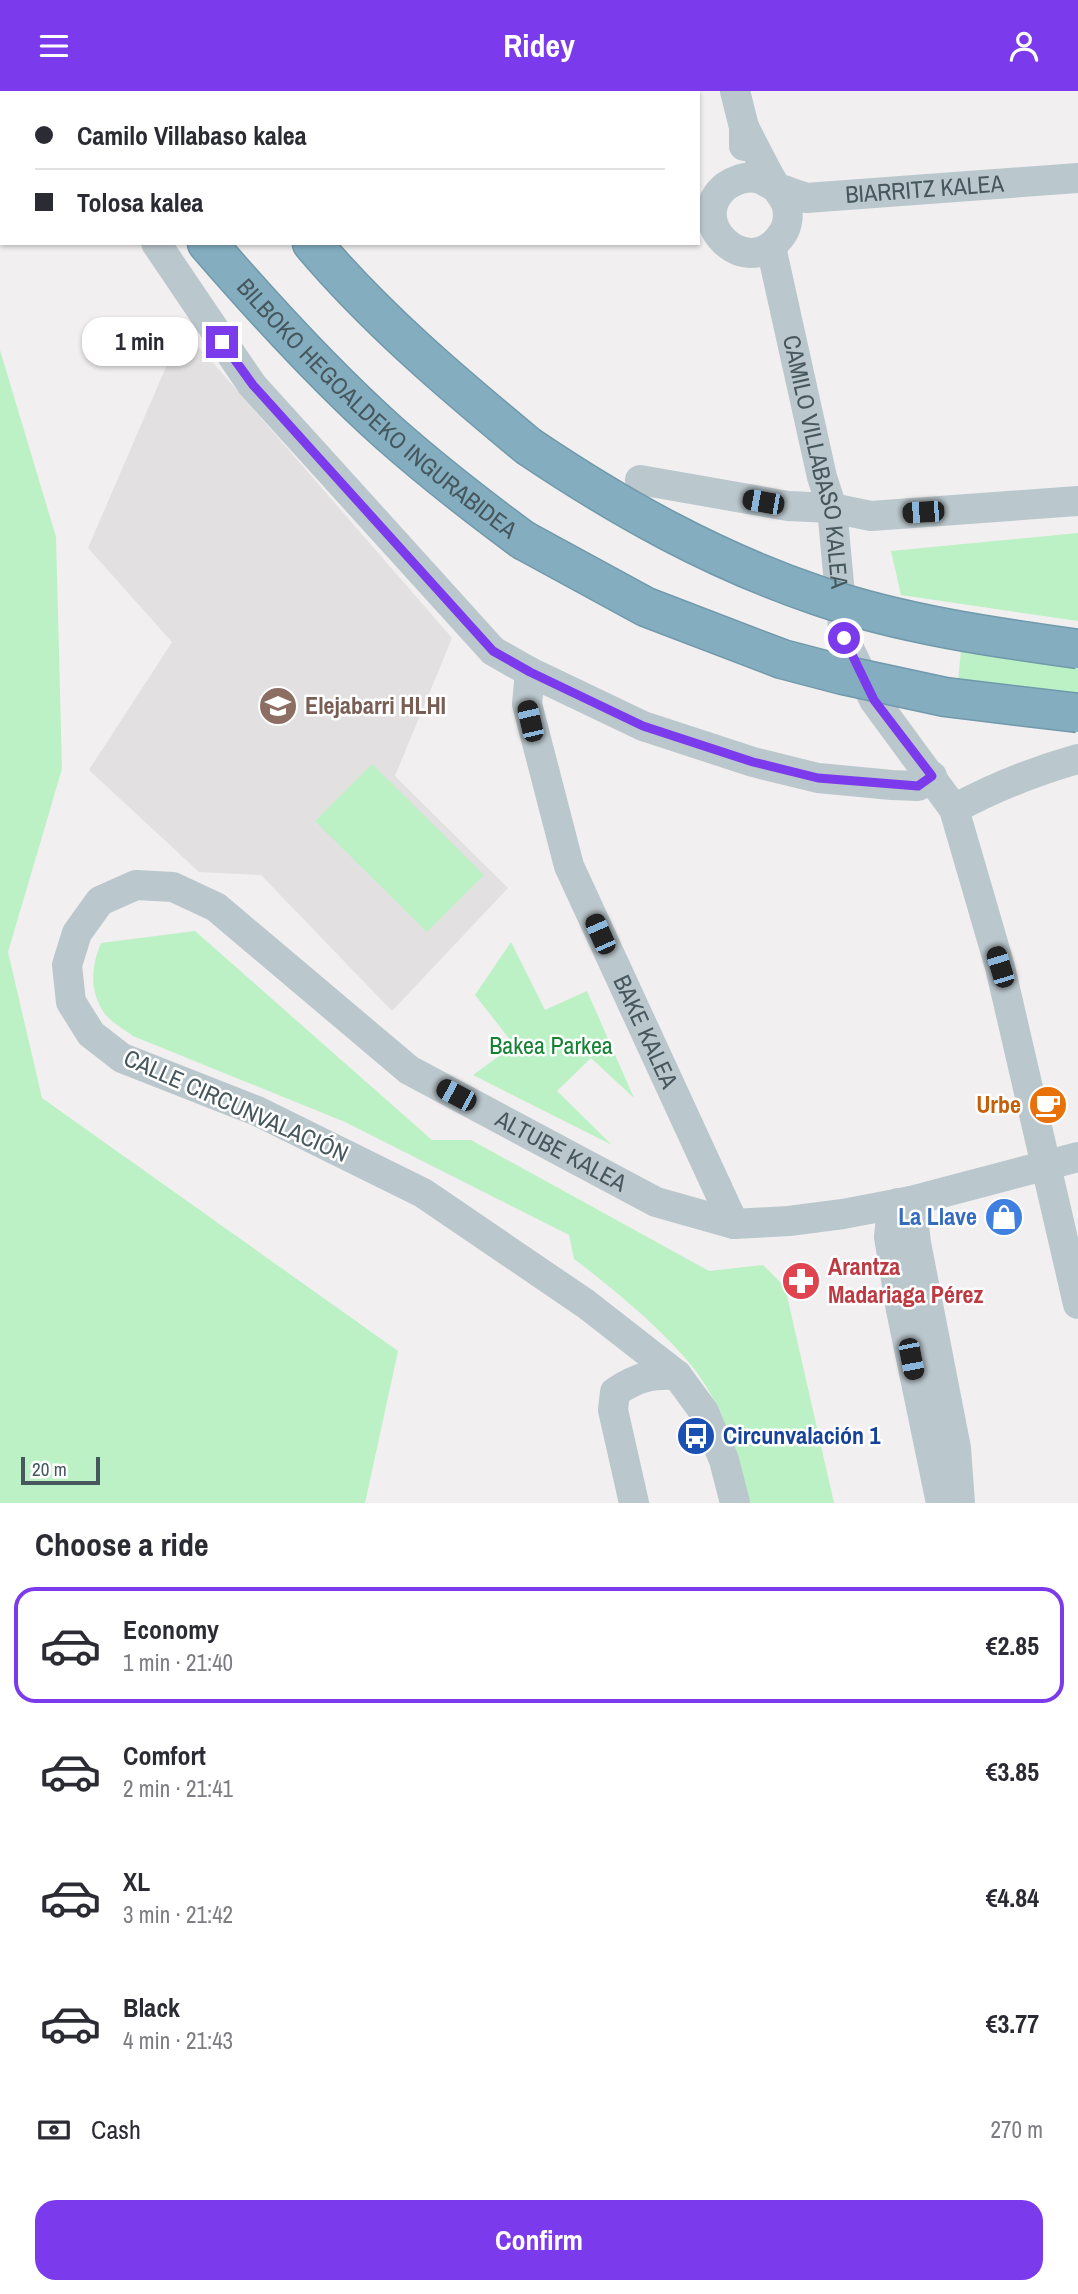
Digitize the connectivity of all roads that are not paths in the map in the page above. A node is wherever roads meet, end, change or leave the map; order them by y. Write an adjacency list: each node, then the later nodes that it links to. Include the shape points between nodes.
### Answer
1 (735, 91): 2 (street)
2 (744, 127): 3 (street); 5 (street)
3 (744, 178): 5 (street); 6 (street, via 723,189)
4 (1078, 178): 5 (street, BIARRITZ KALEA, via 823,198 806,198)
5 (775, 187): 10 (street, via 788,218)
6 (705, 211): 10 (street, via 725,244 748,253)
7 (157, 245): 15 (street, via 253,385 493,651)
8 (208, 245): 16 (highway, BILBOKO HEGOALDEKO INGURABIDEA, bridge, via 277,322 387,431 466,498 523,540 646,607 782,659 843,675 945,697)
9 (314, 245): 14 (highway, bridge, via 424,357 528,446 670,534 820,596 922,623)
10 (771, 247): 13 (street, CAMILO VILLABASO KALEA)
11 (640, 480): 13 (street, via 788,506)
12 (1078, 501): 13 (street, via 871,516)
13 (832, 508): 18 (street, CAMILO VILLABASO KALEA, via 844,638 874,700)
14 (1078, 649)
15 (530, 672): 18 (street, via 643,726 753,762 818,778 892,785 918,786); 24 (street, BAKE KALEA, via 527,704 569,866)
16 (1078, 713)
17 (1078, 759): 19 (street)
18 (932, 776): 19 (street, CAMILO VILLABASO KALEA)
19 (954, 809): 22 (street, CAMILO VILLABASO KALEA, via 1000,967)
20 (216, 907): 24 (street, ALTUBE KALEA, via 409,1070 656,1202); 26 (street, CALLE CIRCUNVALACIÓN, via 173,887 136,885 100,901 77,933 67,965 71,1002 91,1034 122,1058 257,1111 423,1193 586,1304)
21 (1078, 1157): 22 (street)
22 (1047, 1165): 23 (street); 25 (street, CAMILO VILLABASO KALEA)
23 (905, 1202): 24 (street, ALTUBE KALEA, via 789,1221); 29 (street, via 891,1217 889,1237); 30 (street, via 956,1448)
24 (734, 1224)
25 (1078, 1304)
26 (677, 1375): 27 (street, via 634,1379 615,1392 613,1410); 28 (street, CALLE CIRCUNVALACIÓN, via 704,1412 724,1460)
27 (634, 1503)
28 (734, 1503)
29 (941, 1503)
30 (960, 1503)

